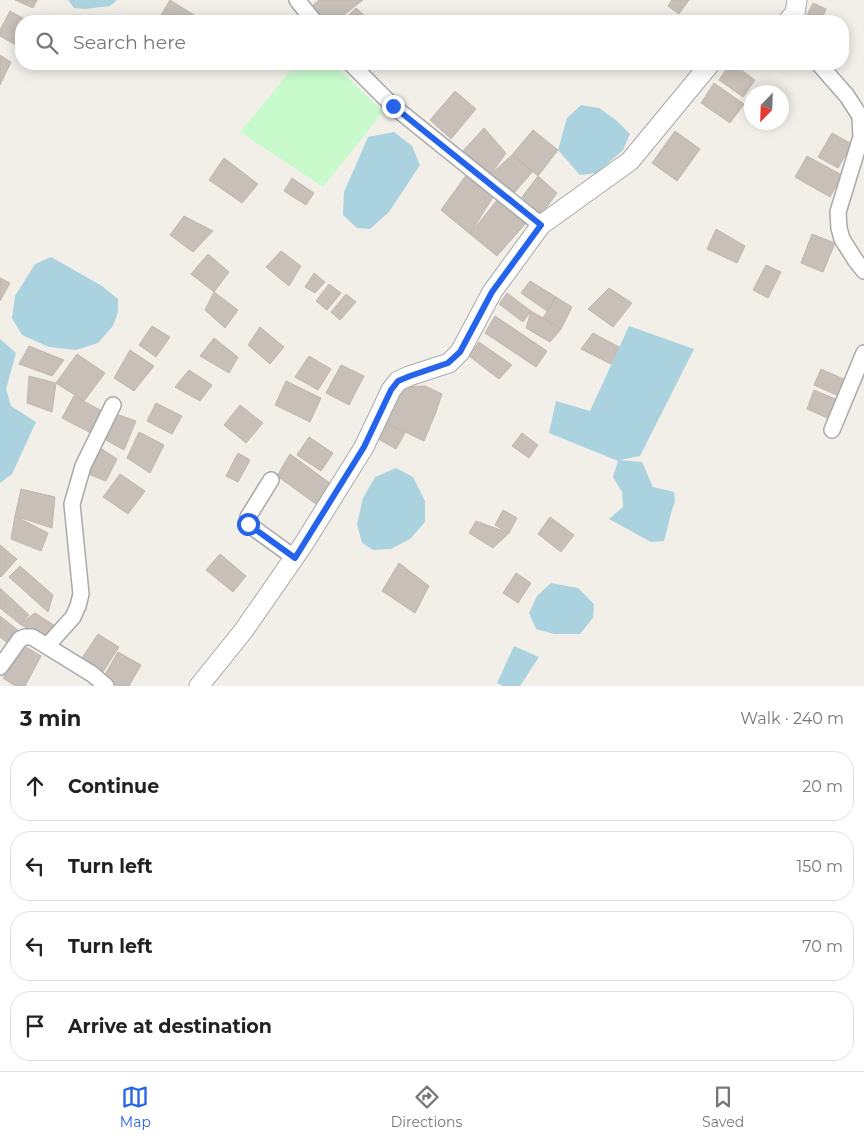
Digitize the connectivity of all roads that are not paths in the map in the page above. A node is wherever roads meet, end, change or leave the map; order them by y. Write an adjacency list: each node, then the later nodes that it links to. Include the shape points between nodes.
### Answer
1 (297, 0): 3 (street)
2 (798, 0): 4 (street)
3 (309, 15)
4 (792, 15)
5 (357, 70): 9 (street, via 393,106)
6 (705, 70): 9 (street, via 630,161)
7 (825, 70): 8 (street)
8 (862, 116): 10 (street, via 861,137 838,212 842,239)
9 (541, 225): 15 (street, via 492,292 460,352 448,363 398,381 391,390 364,447)
10 (864, 271)
11 (864, 353): 13 (street)
12 (113, 405): 16 (street, via 83,466 72,504 81,594 78,606 73,617)
13 (832, 430)
14 (271, 480): 15 (street, via 248,517 248,524)
15 (295, 558): 19 (street)
16 (47, 646): 17 (street, via 32,637 20,638); 18 (street)
17 (0, 668)
18 (106, 686)
19 (200, 686)

